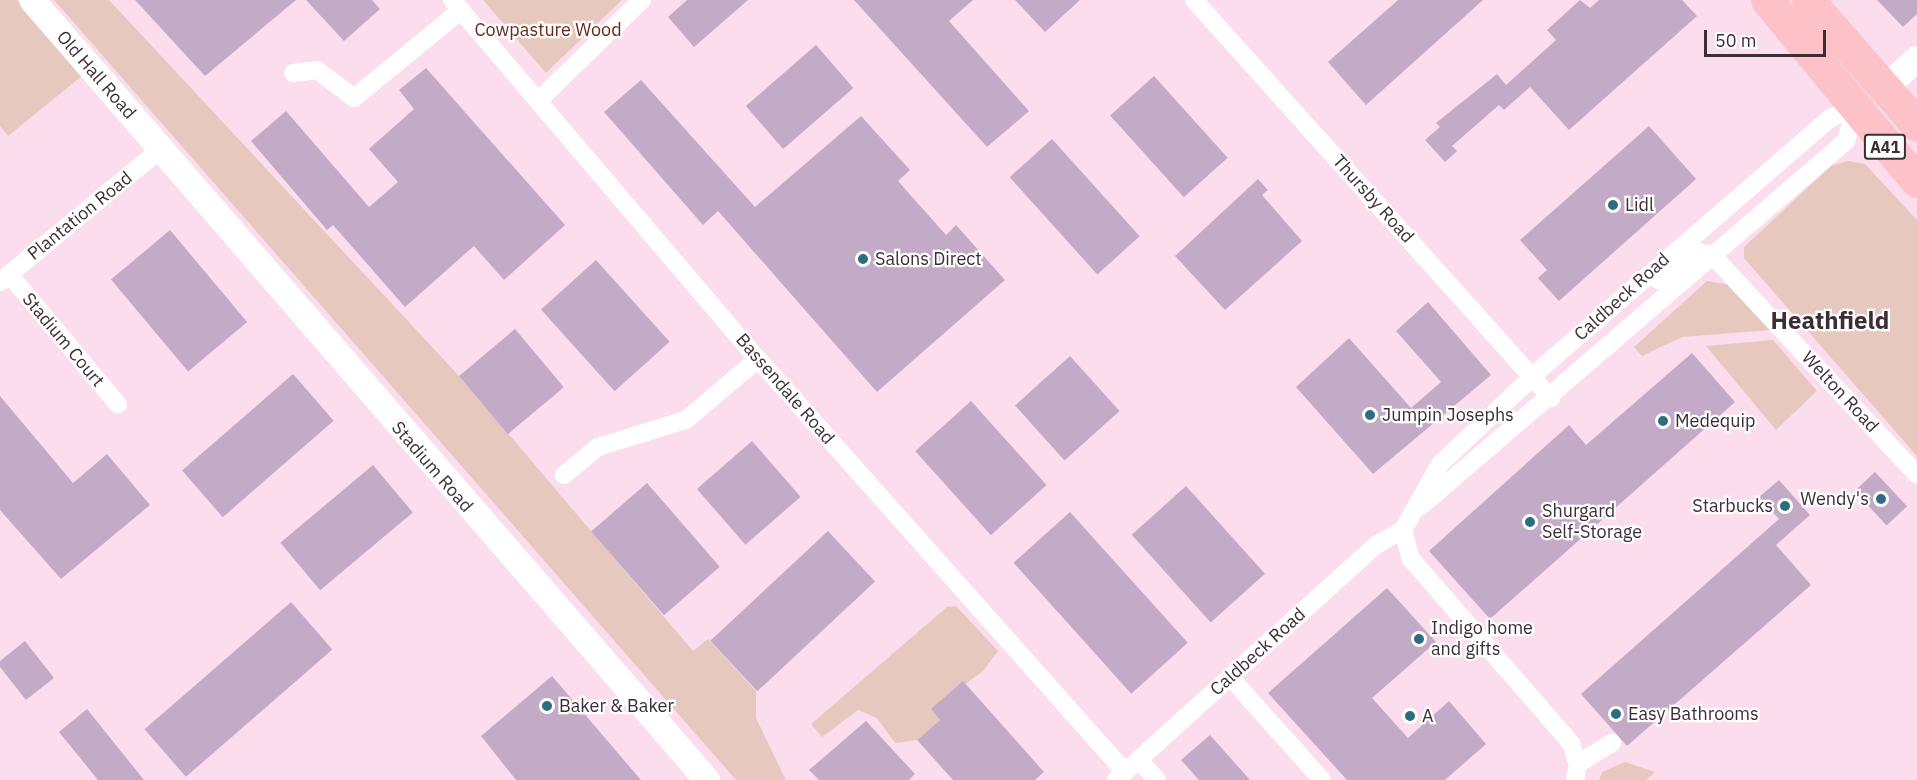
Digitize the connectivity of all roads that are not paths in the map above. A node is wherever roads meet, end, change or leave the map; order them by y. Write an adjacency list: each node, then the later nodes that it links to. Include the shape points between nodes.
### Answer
1 (32, 0): 14 (street, Old Hall Road)
2 (642, 0): 11 (street)
3 (1194, 0): 21 (street, Thursby Road)
4 (1767, 0): 12 (highway, A41)
5 (1786, 0): 12 (highway, via 1852,80)
6 (1808, 0): 10 (highway, A41)
7 (456, 5): 9 (street, via 354,98 317,70); 11 (street, Bassendale Road)
8 (1917, 59): 10 (street)
9 (293, 73)
10 (1885, 88): 12 (street, Caldbeck Road); 13 (highway, A41); 15 (highway, via 1890,122)
11 (539, 100): 20 (street, Bassendale Road)
12 (1855, 111): 16 (highway, A41); 17 (street, Caldbeck Road, via 1846,141); 19 (street, Caldbeck Road, via 1830,118)
13 (1917, 125)
14 (161, 150): 18 (street, Plantation Road); 33 (street, Stadium Road)
15 (1917, 151)
16 (1917, 181)
17 (1713, 256): 19 (street, via 1693,250 1646,292); 22 (street, Caldbeck Road); 25 (street, Welton Road)
18 (4, 278): 23 (street, Stadium Court)
19 (1620, 299): 21 (street, Caldbeck Road)
20 (758, 359): 24 (street, via 686,420 598,447); 32 (street, Bassendale Road)
21 (1532, 377): 22 (street, Thursby Road); 26 (street, Caldbeck Road, via 1440,464)
22 (1551, 398): 26 (street, Caldbeck Road)
23 (118, 405)
24 (564, 474)
25 (1917, 475)
26 (1414, 511): 27 (street, Caldbeck Road)
27 (1403, 530): 28 (street, Caldbeck Road, via 1376,545); 31 (street, via 1411,559 1571,743)
28 (1230, 677): 30 (street, Caldbeck Road); 35 (street)
29 (1612, 743): 31 (street)
30 (1139, 760): 32 (street, Caldbeck Road); 34 (street)
31 (1576, 772)
32 (1120, 776)
33 (707, 780)
34 (1157, 780)
35 (1322, 780)

